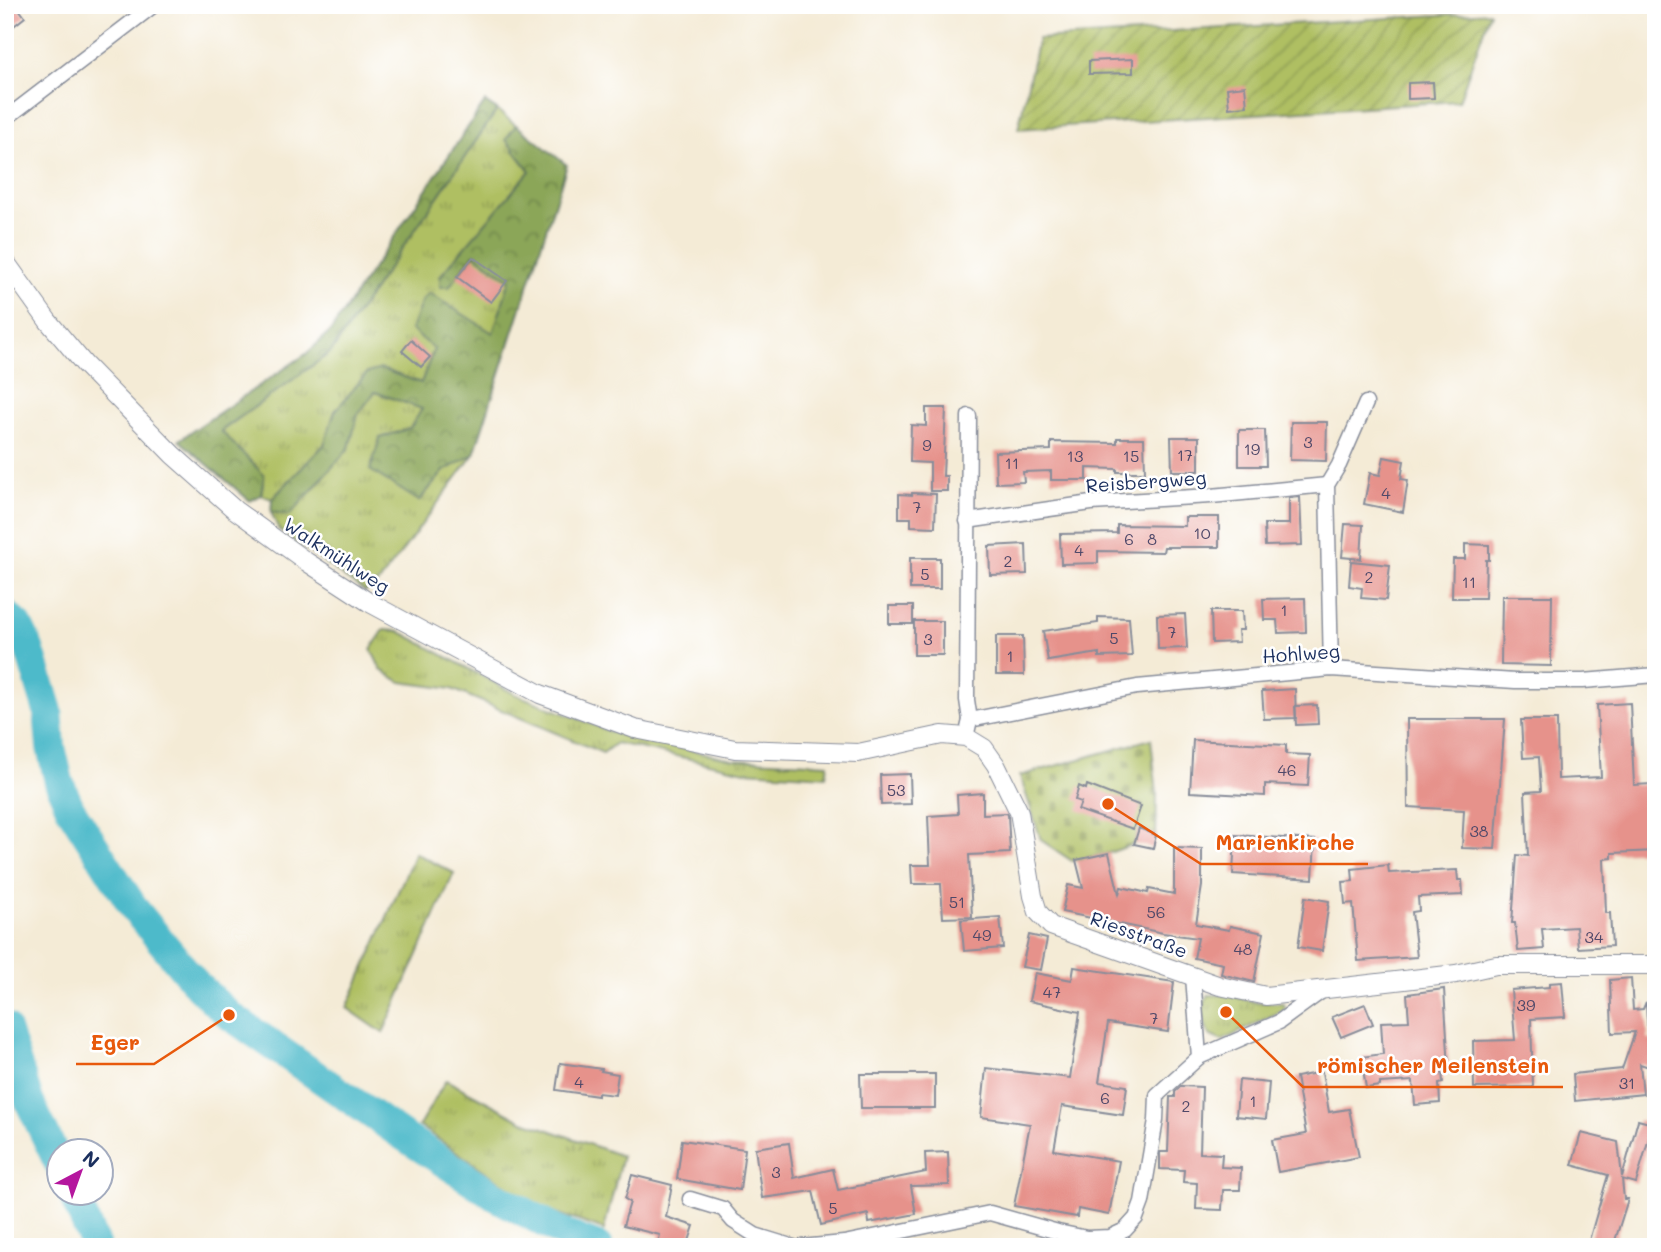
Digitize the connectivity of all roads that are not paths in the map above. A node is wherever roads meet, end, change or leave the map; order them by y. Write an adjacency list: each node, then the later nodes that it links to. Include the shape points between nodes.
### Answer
1 (154, 5): 2 (street)
2 (134, 11): 3 (street)
3 (5, 119)
4 (5, 261): 11 (street, Walkmühlweg, via 85,365 235,510 370,603 540,694 635,729 735,749 858,752)
5 (1366, 403): 7 (street)
6 (968, 416): 8 (street)
7 (1327, 485): 8 (street, Reisbergweg, via 1091,503); 9 (street)
8 (968, 521): 11 (street)
9 (1331, 668): 10 (street, Hohlweg, via 1515,681); 11 (street, Hohlweg, via 1137,687)
10 (1656, 675)
11 (968, 729): 13 (street, Riesstraße, via 996,765 1019,812 1038,912 1051,926)
12 (1656, 965): 14 (street, Riesstraße, via 1496,965 1456,975)
13 (1193, 976): 14 (street, Riesstraße, via 1266,996); 15 (street)
14 (1327, 988): 15 (street, via 1279,1023)
15 (1199, 1057): 18 (street, via 1157,1095 1142,1202 1125,1230 1110,1237 1087,1238 990,1213 844,1243)
16 (690, 1199): 17 (street, via 723,1209 755,1235)
17 (794, 1247)
18 (801, 1247)

